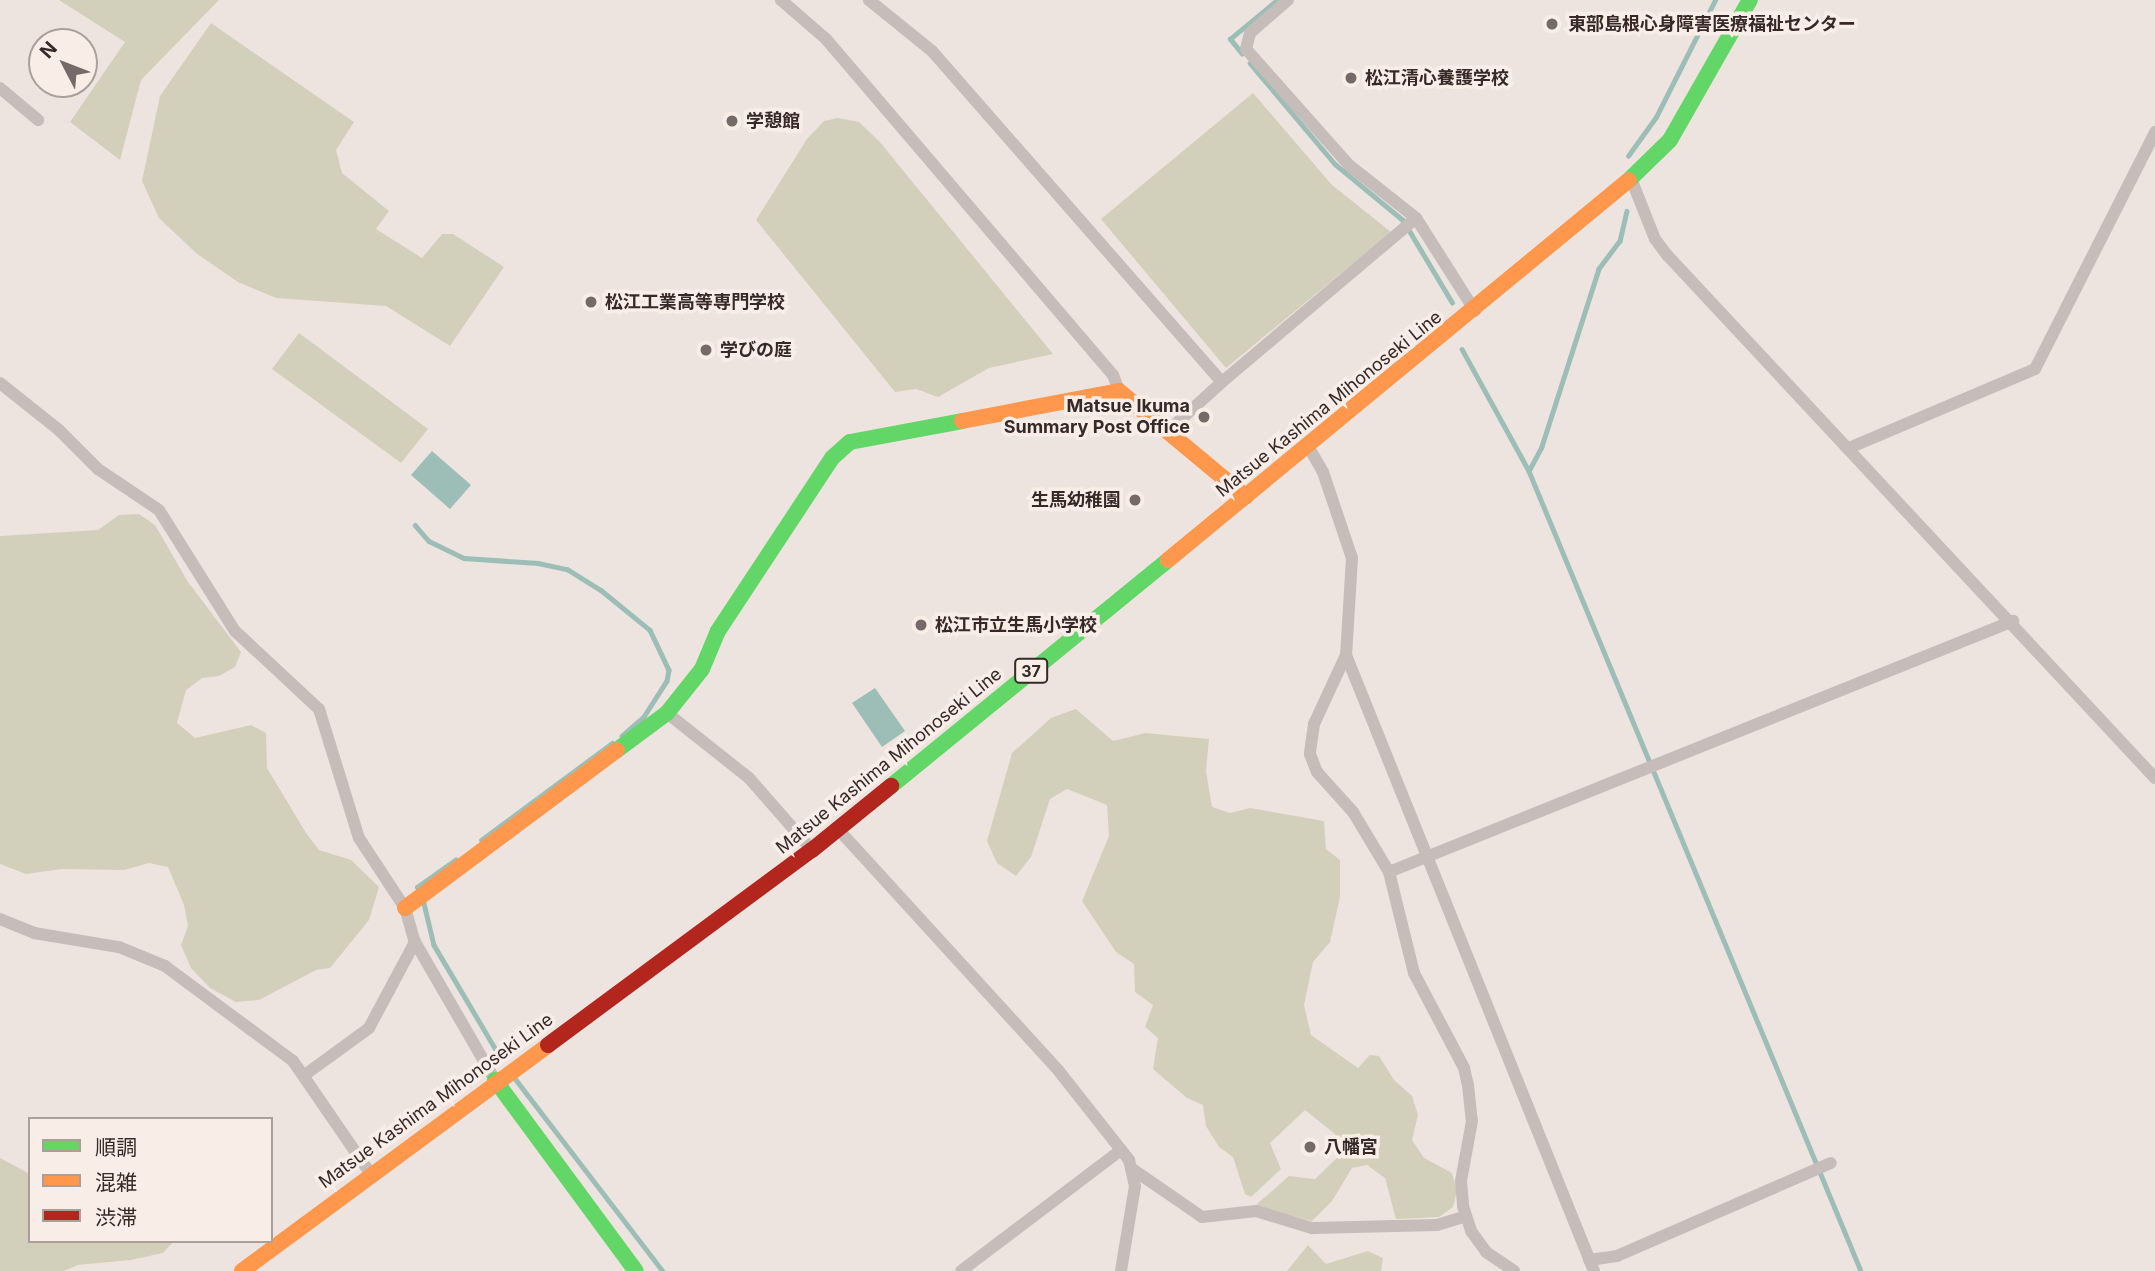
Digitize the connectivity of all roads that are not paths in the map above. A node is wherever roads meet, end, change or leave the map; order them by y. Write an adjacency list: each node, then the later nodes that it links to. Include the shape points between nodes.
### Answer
1 (781, 0): 13 (street, via 826,39 1113,375)
2 (869, 0): 11 (street, via 932,51)
3 (1288, 0): 9 (street, via 1250,33 1246,49 1349,165)
4 (1750, 0): 8 (main road, Matsue Kashima Mihonoseki Line / 37, via 1670,140)
5 (0, 88): 6 (street)
6 (38, 120)
7 (2155, 132): 16 (street, via 2035,369)
8 (1632, 181): 10 (main road, Matsue Kashima Mihonoseki Line / 37); 16 (street, via 1655,239 1668,256)
9 (1410, 223): 10 (street); 11 (street)
10 (1475, 311): 15 (main road, Matsue Kashima Mihonoseki Line / 37)
11 (1222, 382): 14 (street)
12 (0, 383): 26 (street, via 59,430 98,469 159,510 235,631 319,709 359,838)
13 (1119, 391): 14 (main road); 20 (main road, via 889,432 842,448 786,524 718,632 702,669)
14 (1169, 430): 17 (main road)
15 (1308, 446): 17 (main road, Matsue Kashima Mihonoseki Line / 37); 19 (street, via 1323,472 1352,558)
16 (1849, 448): 18 (street)
17 (1246, 496): 22 (main road, Matsue Kashima Mihonoseki Line / 37)
18 (2013, 621): 21 (street); 24 (street)
19 (1346, 655): 24 (street); 25 (street, via 1314,724 1310,754 1317,772 1353,812)
20 (667, 713): 23 (street, via 749,778); 26 (main road)
21 (2155, 778)
22 (838, 829): 23 (main road, Matsue Kashima Mihonoseki Line / 37); 31 (street, via 1058,1070)
23 (812, 850): 30 (main road, Matsue Kashima Mihonoseki Line / 37)
24 (1428, 858): 25 (street); 36 (street)
25 (1389, 872): 35 (street, via 1414,973 1464,1068 1468,1085 1472,1121 1461,1181)
26 (405, 908): 28 (street)
27 (0, 919): 29 (street, via 34,933 145,955)
28 (415, 942): 29 (street, via 369,1028); 30 (street)
29 (306, 1074): 34 (street)
30 (495, 1080): 34 (main road, Matsue Kashima Mihonoseki Line / 37); 38 (main road)
31 (1121, 1150): 33 (street); 39 (street)
32 (1831, 1163): 36 (street)
33 (1131, 1168): 35 (street, via 1202,1217 1256,1211 1312,1228 1437,1225); 40 (street, via 1135,1186)
34 (370, 1173): 37 (main road, Matsue Kashima Mihonoseki Line / 37)
35 (1466, 1216): 41 (street, via 1486,1252)
36 (1592, 1265)
37 (242, 1271)
38 (636, 1271)
39 (961, 1271)
40 (1121, 1271)
41 (1514, 1271)

